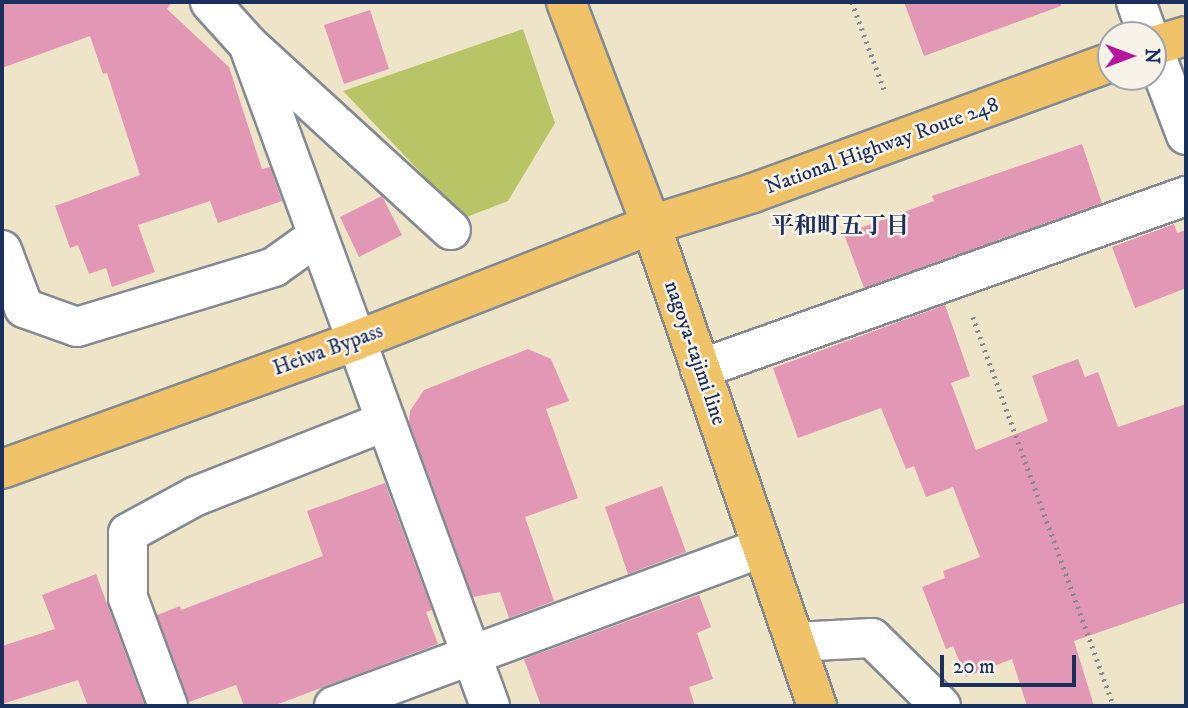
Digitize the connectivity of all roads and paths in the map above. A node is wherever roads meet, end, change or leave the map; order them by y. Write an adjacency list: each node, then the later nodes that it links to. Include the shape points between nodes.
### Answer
1 (210, 2): 8 (street)
2 (566, 2): 14 (main road, nagoya-tajimi line)
3 (852, 2): 11 (path)
4 (1136, 2): 5 (street)
5 (1143, 21)
6 (1186, 36): 7 (main road)
7 (1167, 42)
8 (248, 44): 15 (street); 16 (street)
9 (1097, 67): 14 (main road, National Highway Route 248, via 753,193)
10 (1167, 84): 12 (street)
11 (884, 89)
12 (1186, 135)
13 (1186, 196): 18 (street)
14 (651, 225): 19 (main road, Heiwa Bypass); 20 (main road, nagoya-tajimi line)
15 (451, 230)
16 (316, 237): 17 (street, via 274,267 78,327 24,308); 19 (street)
17 (2, 250)
18 (959, 277): 20 (street); 31 (path)
19 (355, 341): 21 (street); 22 (main road, Heiwa Bypass)
20 (700, 369): 23 (main road, nagoya-tajimi line)
21 (384, 422): 25 (street); 26 (street, via 196,496 128,533 128,598)
22 (2, 469)
23 (762, 548): 24 (main road, nagoya-tajimi line); 25 (street)
24 (795, 642): 29 (main road, nagoya-tajimi line); 30 (street, via 872,638)
25 (471, 656): 27 (street); 28 (street)
26 (168, 706)
27 (334, 706)
28 (489, 706)
29 (817, 706)
30 (940, 706)
31 (1114, 706)

